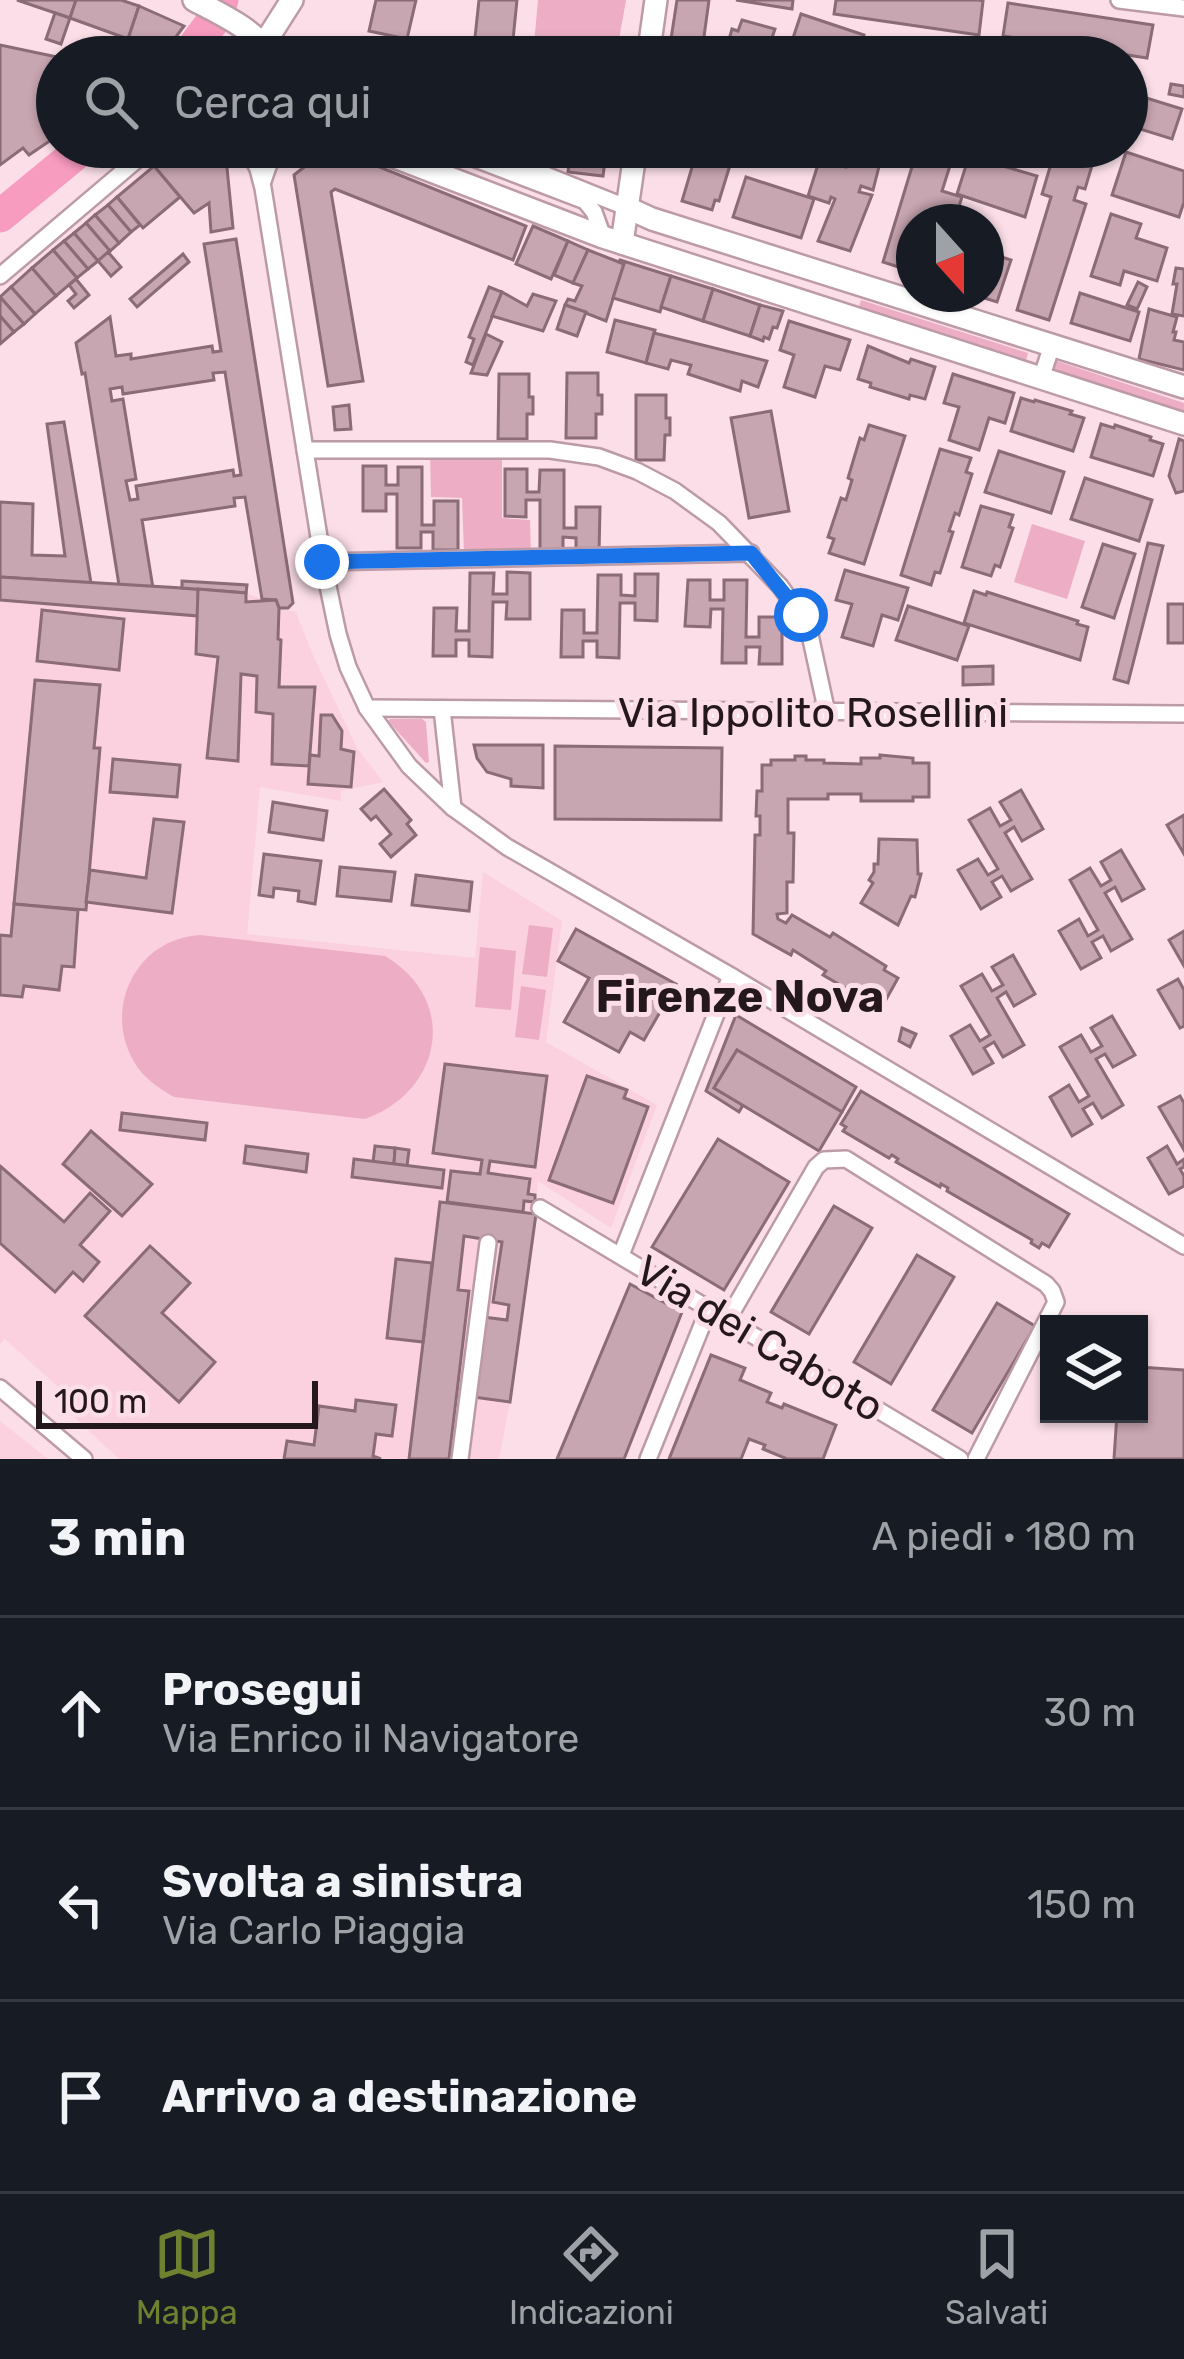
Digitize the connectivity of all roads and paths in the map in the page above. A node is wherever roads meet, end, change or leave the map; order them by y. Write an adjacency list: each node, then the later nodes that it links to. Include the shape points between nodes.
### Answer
1 (194, 0): 6 (main road)
2 (292, 0): 7 (main road)
3 (656, 0): 8 (main road)
4 (1119, 0): 5 (street)
5 (1184, 8)
6 (249, 36)
7 (276, 36)
8 (651, 36)
9 (127, 168): 19 (street)
10 (256, 168): 16 (street)
11 (266, 168): 16 (street)
12 (424, 168): 18 (main road)
13 (499, 168): 18 (street, via 585,201)
14 (528, 168): 17 (street)
15 (633, 168): 17 (main road)
16 (260, 177): 26 (street)
17 (628, 208): 18 (main road); 20 (main road)
18 (612, 240): 21 (main road)
19 (0, 276)
20 (857, 285): 21 (street); 22 (main road)
21 (847, 316): 23 (main road)
22 (1052, 345): 23 (street); 24 (main road)
23 (1041, 379): 25 (main road)
24 (1184, 387)
25 (1184, 424)
26 (305, 450): 27 (street, via 535,449 599,457 675,491); 28 (street)
27 (751, 553): 28 (street); 31 (street, via 801,615)
28 (322, 562): 29 (street, via 343,652)
29 (367, 707): 30 (street, Via Ippolito Rosellini); 33 (street)
30 (442, 710): 31 (street, Via Ippolito Rosellini); 33 (street)
31 (826, 712): 32 (street, Via Ippolito Rosellini)
32 (1184, 714)
33 (453, 808): 34 (street, via 507,848)
34 (731, 976): 36 (street); 38 (street, Via dei Caboto)
35 (540, 1208): 38 (street, Via dei Caboto)
36 (1181, 1241)
37 (488, 1243): 43 (street)
38 (621, 1255): 39 (street, Via dei Caboto)
39 (709, 1308): 40 (street, Via dei Caboto); 44 (street)
40 (728, 1319): 45 (street, Via dei Caboto); 46 (street, via 816,1167 846,1159 1052,1292 1056,1302)
41 (0, 1388): 42 (street)
42 (84, 1459)
43 (460, 1459)
44 (648, 1459)
45 (960, 1459)
46 (976, 1459)

